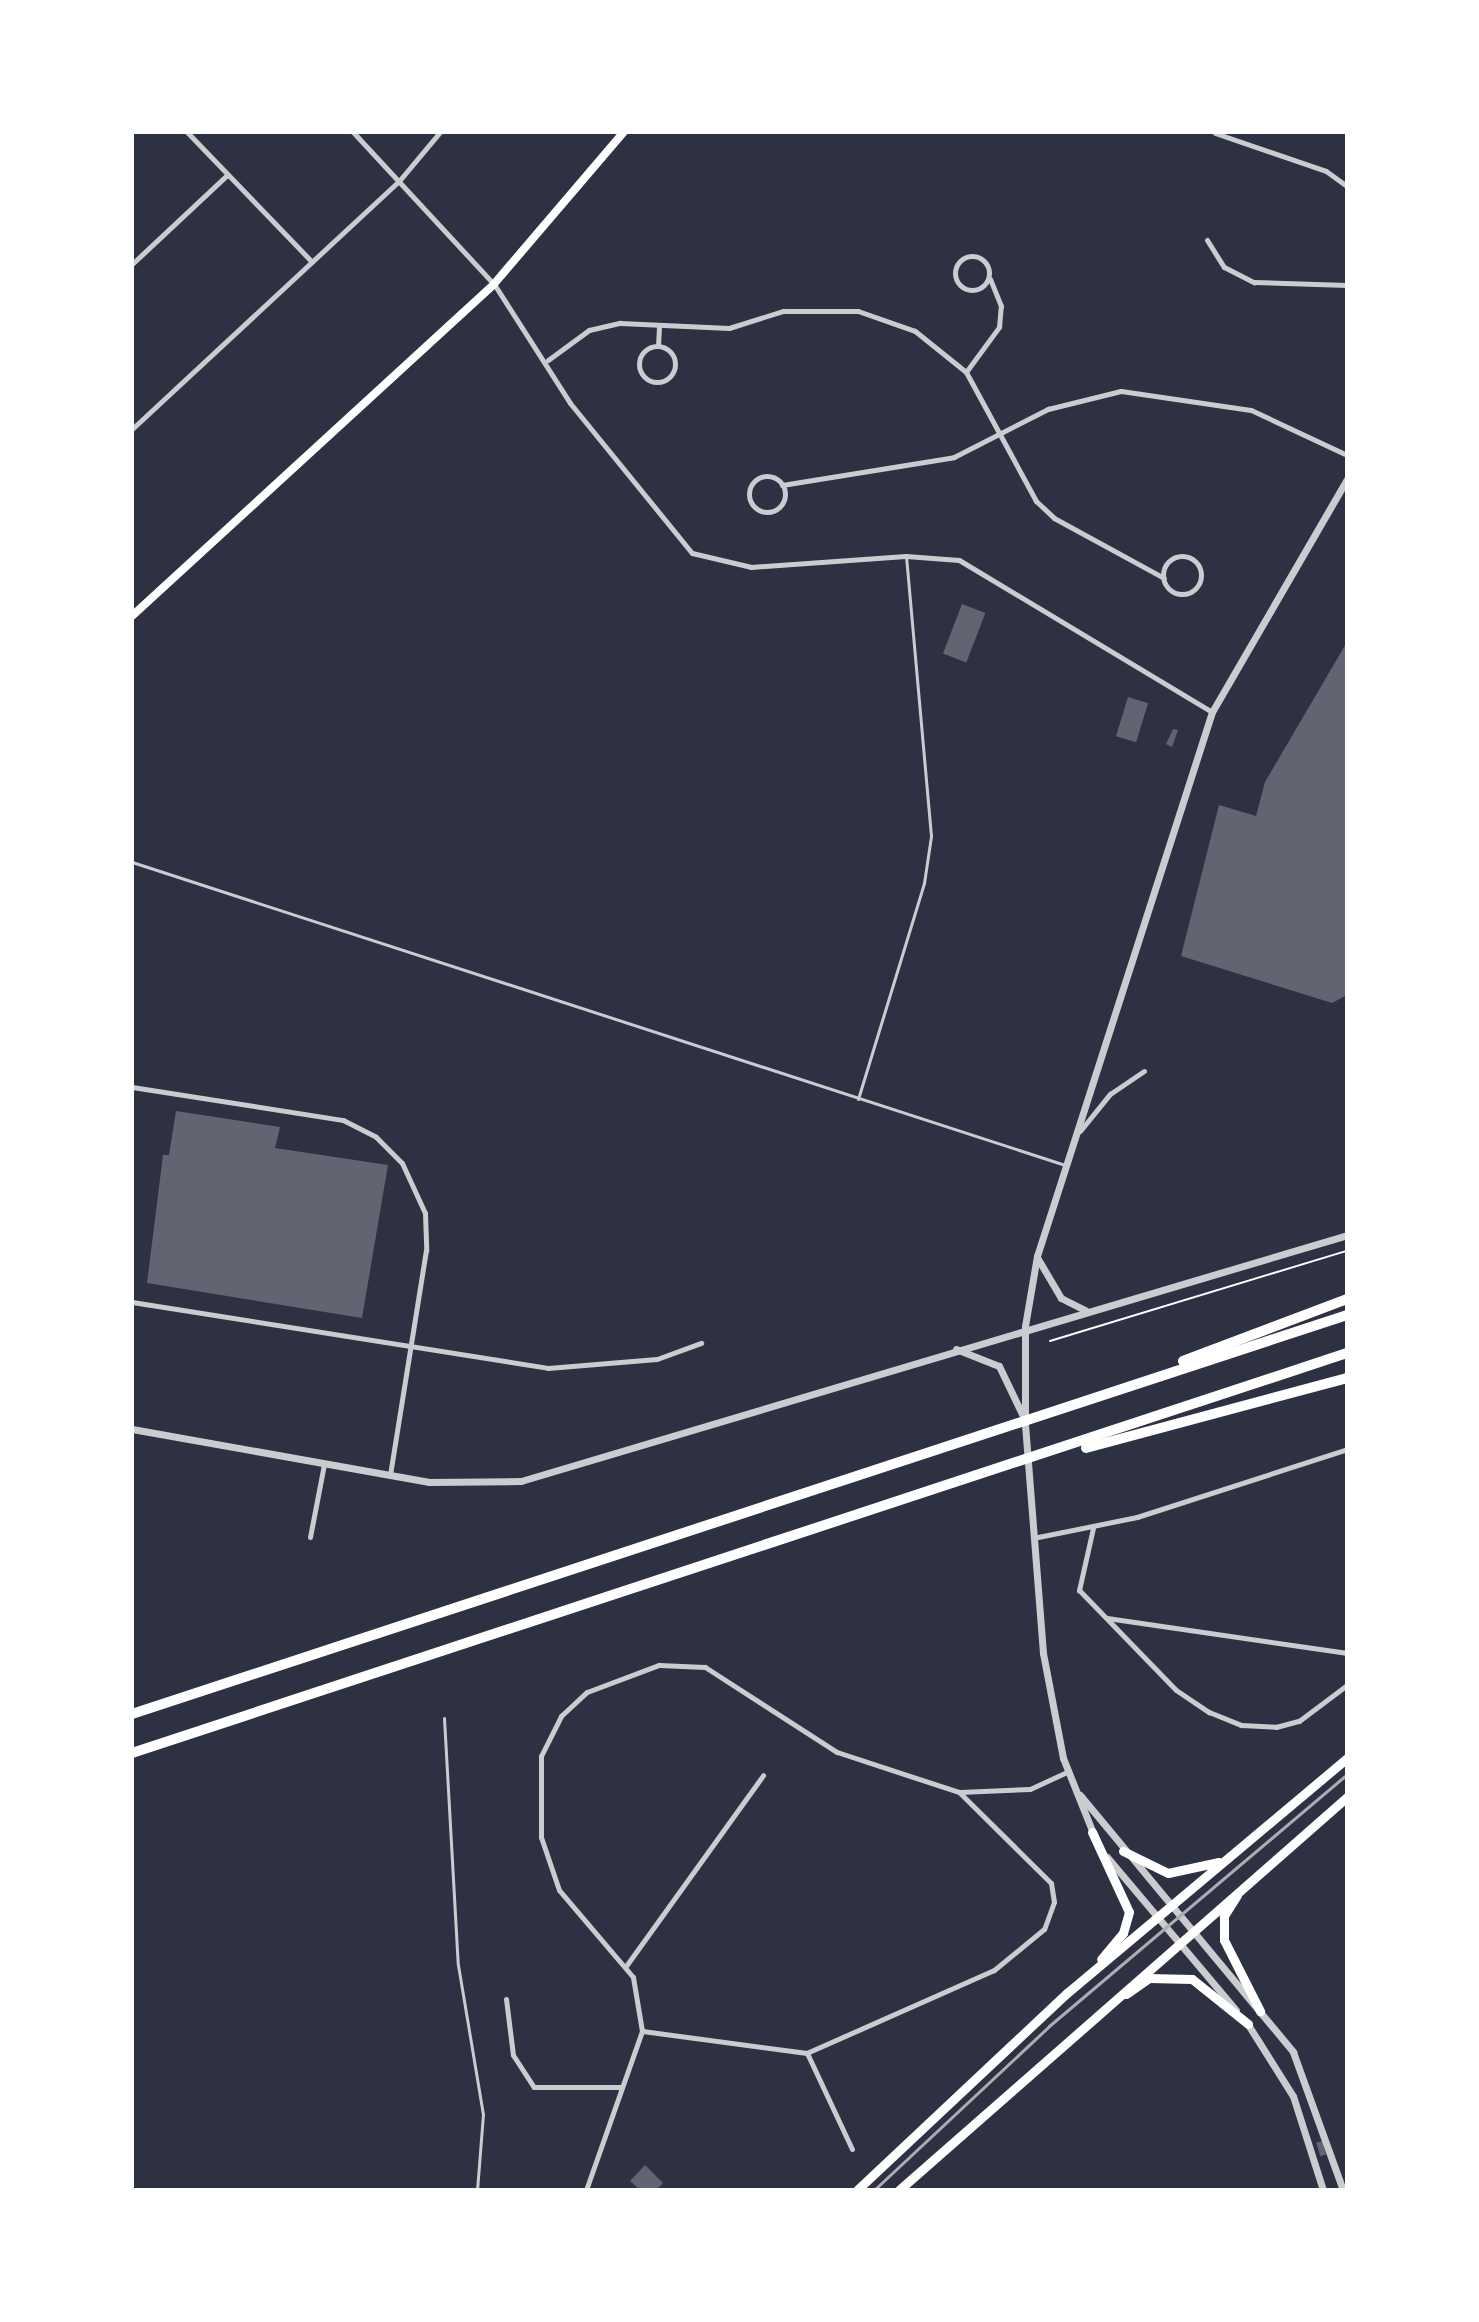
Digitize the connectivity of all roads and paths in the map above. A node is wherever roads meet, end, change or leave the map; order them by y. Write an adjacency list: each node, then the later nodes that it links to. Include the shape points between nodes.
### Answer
1 (187, 132): 6 (street)
2 (353, 132): 7 (street)
3 (440, 132): 7 (street)
4 (624, 132): 13 (main road)
5 (1215, 133): 8 (street, via 1326,171)
6 (227, 175): 10 (street); 11 (street)
7 (399, 181): 10 (street); 13 (street)
8 (1347, 186)
9 (1207, 240): 14 (street, via 1224,267 1254,282)
10 (312, 262): 19 (street)
11 (132, 264)
12 (989, 278): 12 (street, via 981,258 970,255 956,266 967,289); 18 (street, via 1001,306 999,327)
13 (494, 284): 17 (street); 26 (main road)
14 (1347, 285)
15 (659, 326): 16 (street); 17 (street, via 589,330); 18 (street, via 729,328 783,311 858,311 915,331)
16 (658, 346): 16 (street, via 639,360 640,372 654,383 675,366 673,355)
17 (548, 360): 24 (street, via 570,403 692,553 726,566 760,567)
18 (966, 372): 20 (street)
19 (132, 429)
20 (1002, 434): 21 (street, via 1058,405 1121,391 1251,410); 23 (street, via 905,470); 25 (street, via 1036,501 1054,518)
21 (1347, 455)
22 (1347, 479): 27 (street)
23 (782, 485): 23 (street, via 767,476 756,479 750,502 758,511 776,511 785,496)
24 (906, 556): 27 (street, via 942,557 982,570); 31 (lane, via 931,836 924,883)
25 (1164, 578): 25 (street, via 1185,594 1201,572 1182,556 1166,566)
26 (132, 616)
27 (1212, 712): 32 (street)
28 (132, 862): 31 (lane)
29 (1144, 1071): 32 (street, via 1110,1094)
30 (132, 1087): 45 (street, via 325,1116 390,1149 416,1187 427,1232)
31 (858, 1099): 33 (lane)
32 (1074, 1138): 33 (street)
33 (1065, 1165): 36 (street)
34 (1347, 1235): 39 (street)
35 (1347, 1251): 42 (path)
36 (1037, 1256): 39 (street, via 1052,1288); 41 (street)
37 (1347, 1299): 48 (highway)
38 (132, 1302): 45 (street)
39 (1086, 1311): 41 (street)
40 (1347, 1315): 48 (highway)
41 (1025, 1326): 44 (street); 49 (street)
42 (1050, 1341)
43 (701, 1343): 45 (street, via 603,1368)
44 (953, 1349): 49 (street, via 992,1360 1012,1388); 54 (street, via 521,1481 429,1482)
45 (411, 1350): 54 (street)
46 (1347, 1353): 53 (highway)
47 (1347, 1378): 53 (highway)
48 (1065, 1406): 61 (highway)
49 (1025, 1422): 57 (street)
50 (132, 1429): 52 (street)
51 (1347, 1449): 55 (street)
52 (324, 1464): 54 (street); 56 (street)
53 (1010, 1467): 63 (highway)
54 (390, 1474)
55 (1093, 1528): 57 (street); 58 (street, via 1078,1582)
56 (310, 1537)
57 (1038, 1537): 65 (street, via 1043,1653)
58 (1107, 1618): 59 (street); 60 (street, via 1176,1690 1241,1725 1299,1721)
59 (1347, 1653)
60 (1347, 1685)
61 (132, 1714)
62 (444, 1718): 88 (lane, via 458,1965 483,2114)
63 (132, 1753)
64 (1347, 1758): 72 (main road)
65 (1069, 1771): 67 (street, via 1030,1789); 68 (street)
66 (763, 1775): 78 (street)
67 (959, 1792): 78 (street, via 837,1752 705,1667 659,1665 594,1688 550,1734 537,1810 559,1890); 85 (street, via 1049,1879 1054,1902 1044,1929 965,1987)
68 (1078, 1793): 70 (street); 71 (street)
69 (1347, 1797): 73 (main road)
70 (1092, 1832): 75 (street); 79 (main road, via 1127,1901 1128,1921)
71 (1123, 1851): 72 (main road, via 1175,1874); 74 (street)
72 (1229, 1858): 74 (main road)
73 (1241, 1888): 76 (main road); 81 (main road, via 1224,1916 1224,1940)
74 (1170, 1906): 75 (main road); 76 (street)
75 (1157, 1918): 77 (street); 79 (main road)
76 (1192, 1931): 77 (main road); 81 (street)
77 (1178, 1943): 82 (main road); 83 (street)
78 (626, 1966): 84 (street, via 640,1997)
79 (1067, 1993): 90 (main road)
80 (506, 1999): 86 (street, via 513,2055 534,2087)
81 (1260, 2011): 93 (street, via 1307,2078)
82 (1093, 2014): 83 (main road, via 1149,1978 1177,1975); 91 (main road)
83 (1248, 2024): 92 (street, via 1293,2096)
84 (642, 2031): 85 (street); 86 (street)
85 (807, 2053): 87 (street)
86 (622, 2087): 89 (street)
87 (852, 2149)
88 (477, 2190)
89 (586, 2190)
90 (857, 2190)
91 (899, 2190)
92 (1323, 2190)
93 (1343, 2190)

